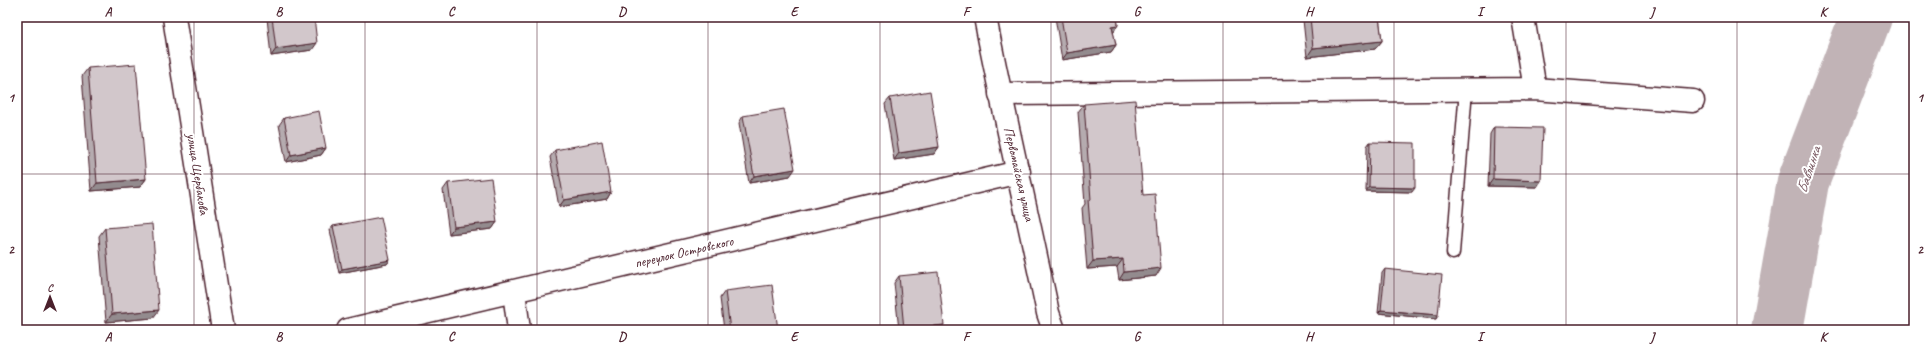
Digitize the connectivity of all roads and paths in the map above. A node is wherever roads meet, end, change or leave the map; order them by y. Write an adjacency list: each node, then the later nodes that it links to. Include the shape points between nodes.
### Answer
1 (174, 17): 11 (street, улица Щербакова)
2 (985, 17): 6 (street, Первомайская улица)
3 (1523, 17): 4 (street)
4 (1535, 88): 5 (street); 7 (street)
5 (1466, 90): 6 (street); 9 (lane)
6 (1000, 94): 8 (street, Первомайская улица)
7 (1693, 101)
8 (1019, 172): 10 (street, переулок Островского); 14 (street, Первомайская улица, via 1048,314)
9 (1453, 253)
10 (514, 292): 12 (street, переулок Островского); 13 (street)
11 (223, 330)
12 (348, 330)
13 (519, 330)
14 (1054, 330)

